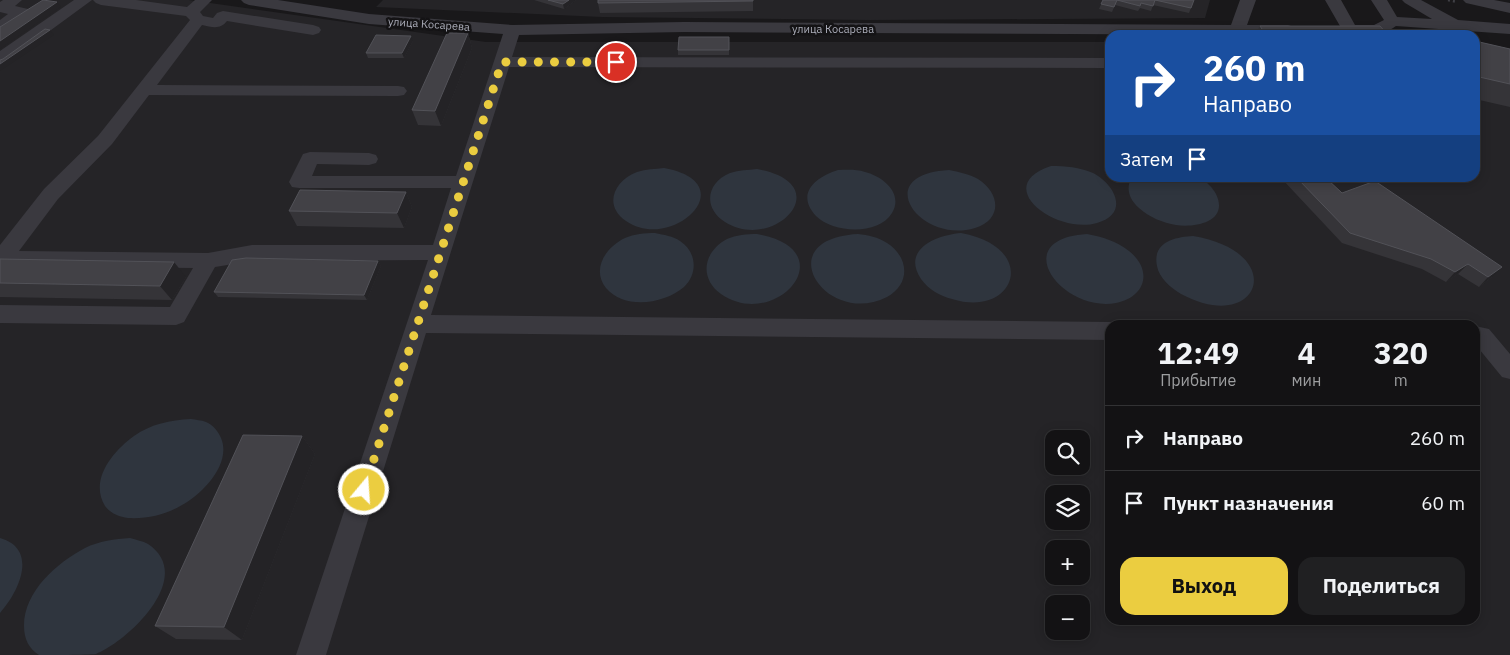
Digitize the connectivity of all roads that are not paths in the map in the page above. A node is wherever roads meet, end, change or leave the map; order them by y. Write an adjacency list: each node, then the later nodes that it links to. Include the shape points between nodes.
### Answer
1 (14, 0): 15 (street, via 1,8 22,12)
2 (84, 0): 24 (street)
3 (101, 0): 12 (street)
4 (204, 0): 12 (street)
5 (249, 0): 18 (street, улица Косарева, via 369,20)
6 (1248, 0): 19 (street)
7 (1333, 0): 22 (street)
8 (1378, 0): 13 (street)
9 (1410, 0): 14 (street)
10 (1471, 0): 11 (street)
11 (1510, 8)
12 (195, 16): 17 (street, via 217,23 223,16); 27 (street)
13 (1392, 21): 14 (street); 22 (street, via 1387,27 1376,30)
14 (1454, 25): 16 (street); 23 (street)
15 (0, 27)
16 (1510, 29)
17 (313, 30)
18 (512, 30): 19 (street, улица Косарева, via 684,27); 25 (street)
19 (1236, 30): 20 (street, улица Косарева)
20 (1302, 30)
21 (1331, 30): 22 (street)
22 (1350, 30)
23 (1462, 30)
24 (0, 59)
25 (502, 62): 26 (street, via 542,56 746,55); 30 (street)
26 (1105, 63)
27 (144, 90): 28 (street); 32 (street, via 105,140 51,194)
28 (398, 91)
29 (369, 159): 30 (street, via 310,158 299,182)
30 (463, 182): 31 (street)
31 (440, 252): 33 (street, via 252,253); 35 (street)
32 (1, 259): 33 (street)
33 (208, 262): 34 (street, via 176,316)
34 (0, 314)
35 (417, 324): 36 (street); 39 (street)
36 (1105, 331)
37 (1480, 335): 38 (street)
38 (1510, 370)
39 (310, 655)

